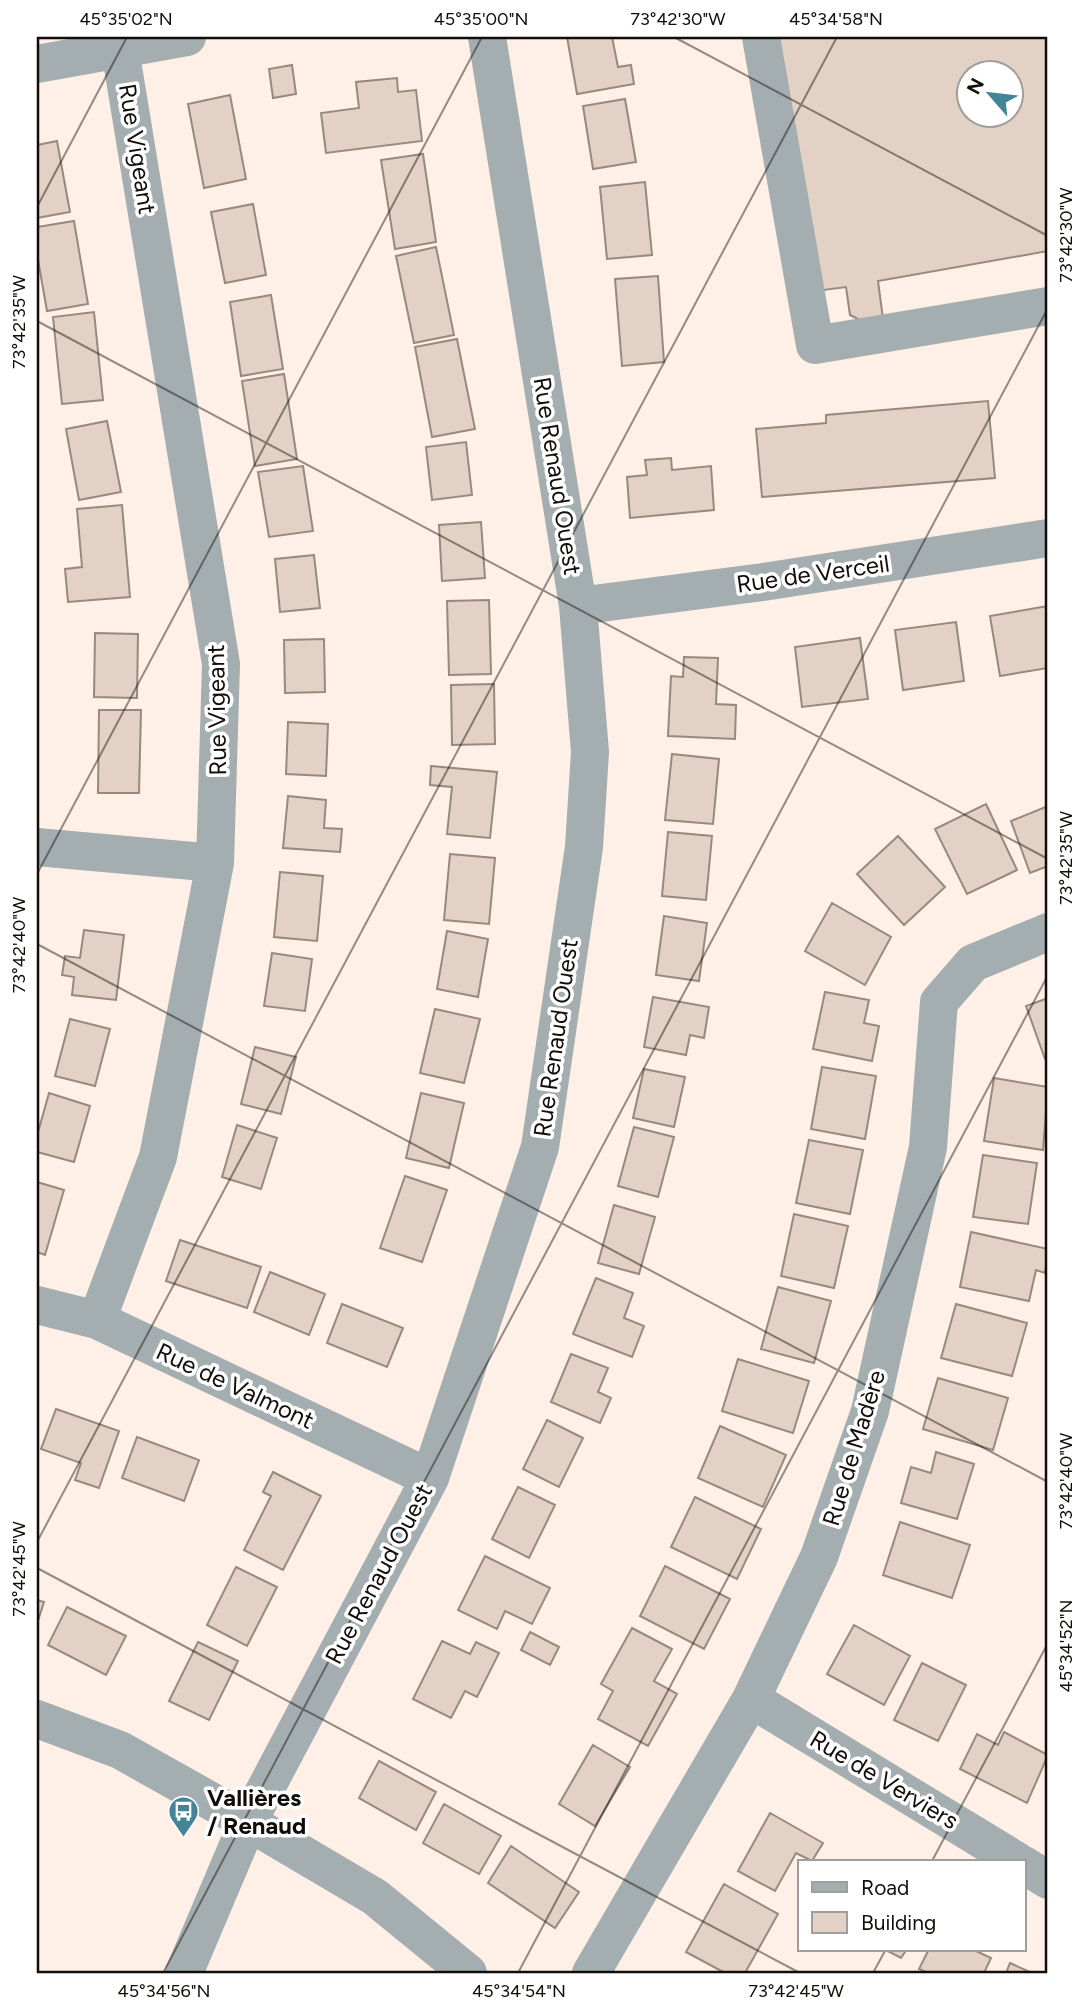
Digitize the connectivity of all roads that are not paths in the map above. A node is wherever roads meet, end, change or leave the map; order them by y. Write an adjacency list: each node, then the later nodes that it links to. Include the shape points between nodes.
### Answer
1 (187, 37): 4 (street)
2 (487, 37): 8 (street, Rue Renaud Ouest)
3 (761, 37): 6 (street, via 815,345)
4 (120, 49): 5 (street); 10 (street, Rue Vigeant, via 221,664)
5 (37, 64)
6 (1048, 306)
7 (1048, 538): 8 (street, Rue de Verceil)
8 (578, 606): 14 (street, Rue Renaud Ouest, via 590,752 584,847 540,1147)
9 (37, 847): 10 (street)
10 (215, 863): 13 (street, Rue Vigeant, via 158,1157)
11 (1048, 932): 15 (street, Rue de Madère, via 973,963 939,1002 929,1147 870,1411 819,1557)
12 (37, 1305): 13 (street, Rue de Valmont)
13 (97, 1320): 14 (street, Rue de Valmont)
14 (430, 1478): 17 (street, Rue Renaud Ouest)
15 (751, 1699): 18 (street, Rue de Verviers); 23 (street, Rue de Madère)
16 (37, 1719): 17 (street, via 120,1750)
17 (248, 1822): 21 (street, Rue Renaud Ouest); 22 (street, via 375,1897)
18 (1015, 1860)
19 (1026, 1866): 20 (street)
20 (1048, 1880)
21 (184, 1973)
22 (468, 1973)
23 (591, 1973)

